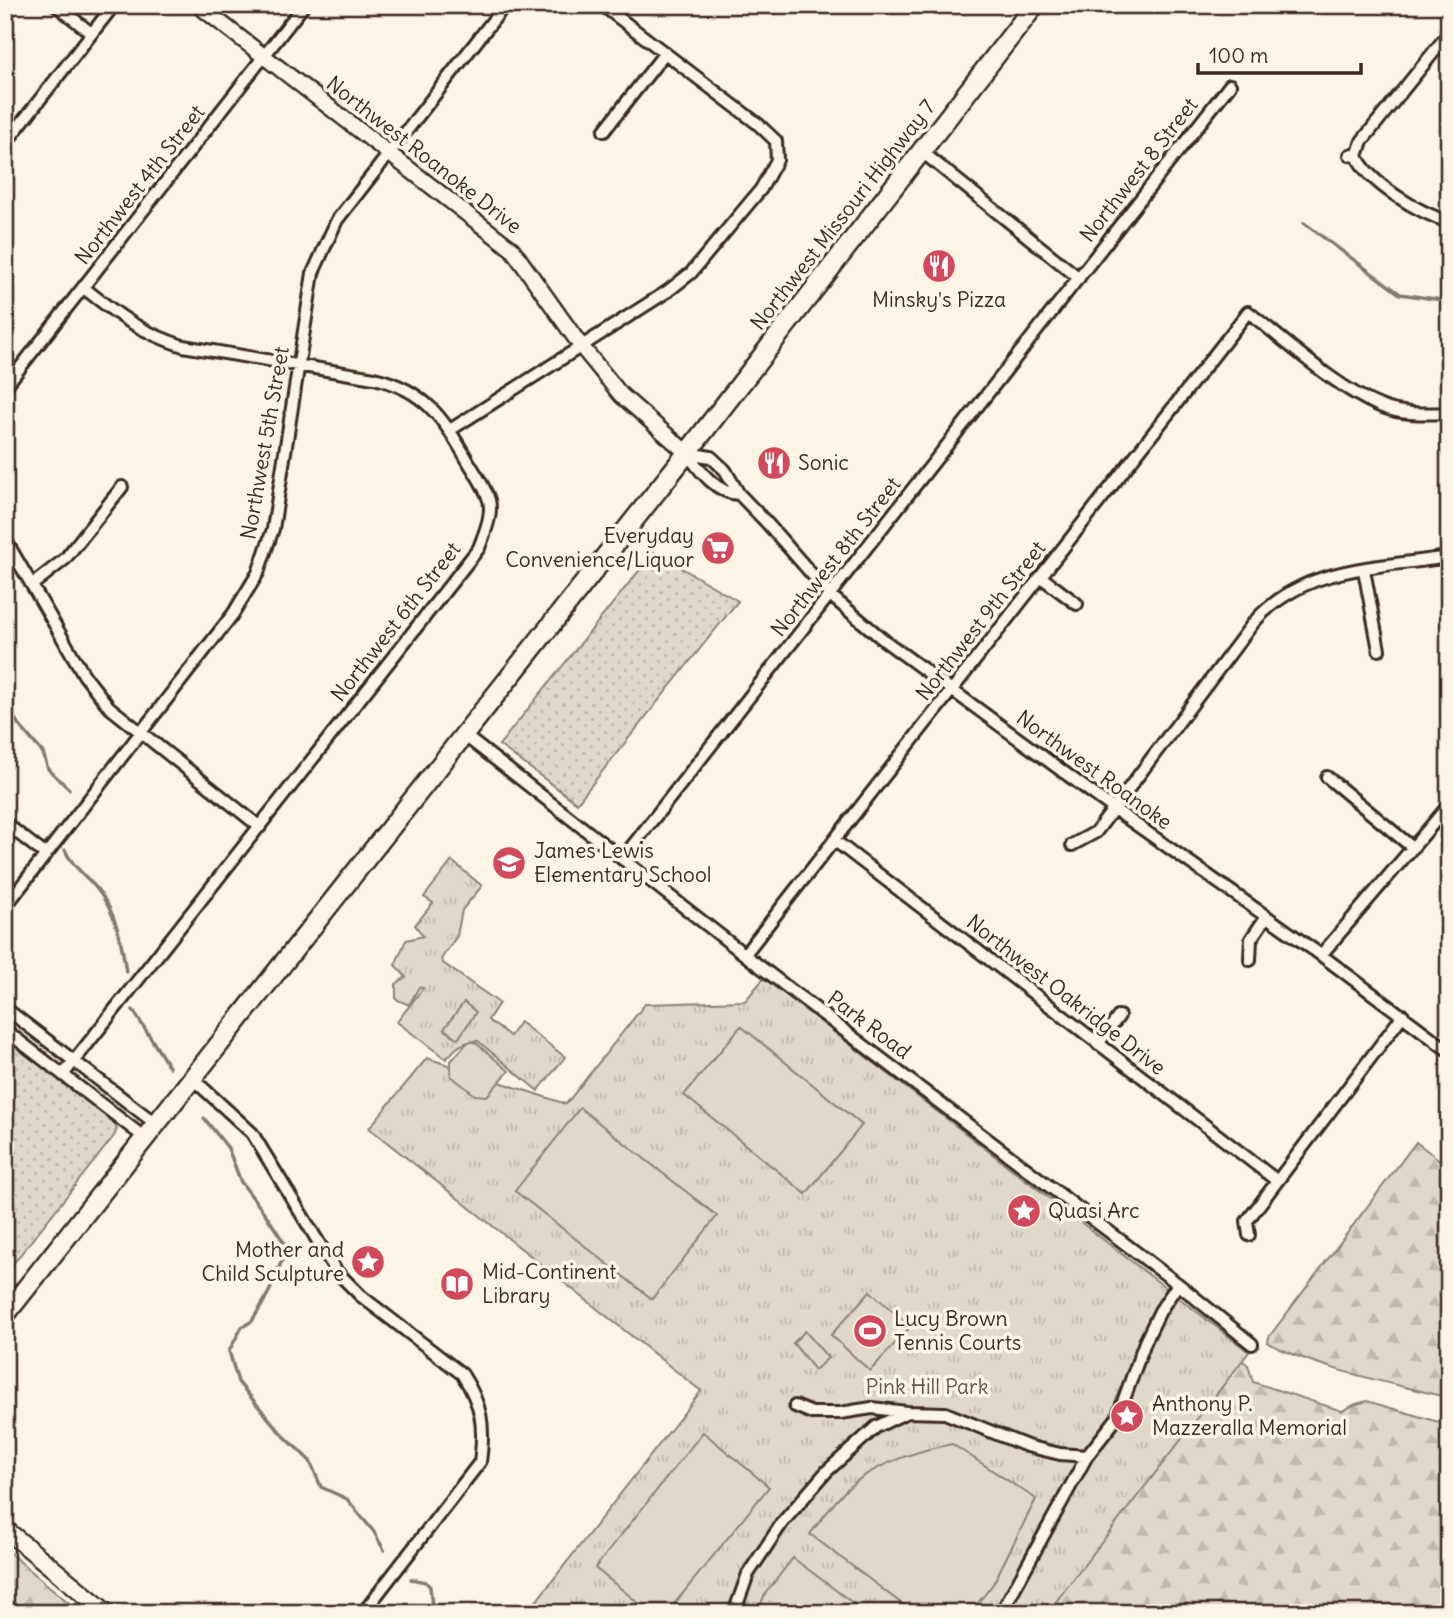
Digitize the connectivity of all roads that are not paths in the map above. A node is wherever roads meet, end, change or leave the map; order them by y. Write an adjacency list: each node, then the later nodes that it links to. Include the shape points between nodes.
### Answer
1 (56, 5): 8 (street)
2 (114, 5): 8 (street)
3 (198, 5): 11 (street, Northwest Roanoke Drive)
4 (304, 5): 11 (street, Northwest 4th Street)
5 (505, 5): 16 (street, Northwest 5th Street)
6 (602, 5): 10 (street)
7 (1035, 5): 15 (main road, Northwest Missouri Highway 7)
8 (91, 33): 14 (street)
9 (1449, 33): 17 (street, via 1353,155 1402,200)
10 (664, 54): 13 (street); 20 (street, via 758,124 775,141 777,160 761,189 691,273)
11 (264, 57): 16 (street, Northwest Roanoke Drive); 19 (street, Northwest 4th Street)
12 (1230, 85): 18 (street, Northwest 8 Street)
13 (604, 131)
14 (5, 144)
15 (921, 151): 18 (street); 25 (main road, Northwest Missouri Highway 7)
16 (388, 155): 20 (street, Northwest Roanoke Drive, via 512,249); 21 (street, Northwest 5th Street, via 337,220 324,247 313,273)
17 (1449, 222)
18 (1079, 278): 33 (street, Northwest 8th Street)
19 (84, 288): 21 (street, Northwest 6th Street, via 125,321 153,336 183,346); 22 (street, Northwest 4th Street)
20 (581, 346): 24 (street); 25 (street, Northwest Roanoke Drive, via 621,395)
21 (299, 365): 24 (street, Northwest 6th Street, via 394,383 426,401); 37 (street, Northwest 5th Street, via 273,529 258,573 233,614)
22 (5, 387)
23 (1449, 413): 31 (street, Northwest 9th Street, via 1418,415 1381,407 1350,390 1248,312)
24 (450, 430): 43 (street, Northwest 6th Street, via 489,501 479,548)
25 (687, 453): 27 (street, Northwest Roanoke, via 700,472 729,494); 27 (street, Northwest Roanoke, via 711,457); 38 (main road, Northwest Missouri Highway 7)
26 (122, 487): 32 (street, via 73,549)
27 (739, 494): 33 (street, Northwest Roanoke)
28 (5, 539): 32 (street)
29 (1449, 557): 30 (street)
30 (1364, 570): 35 (street); 41 (street, via 1305,583 1265,609)
31 (1041, 577): 34 (street); 36 (street, Northwest 9th Street)
32 (32, 585): 37 (street, via 84,675 109,707)
33 (830, 596): 36 (street, Northwest Roanoke); 48 (street, Northwest 8th Street)
34 (1077, 604)
35 (1379, 650)
36 (951, 690): 41 (street, Northwest Roanoke); 44 (street, Northwest 9th Street)
37 (141, 734): 43 (street); 47 (street, Northwest 5th Street)
38 (464, 735): 48 (street, Park Road); 62 (main road, Northwest Missouri Highway 7)
39 (1327, 776): 46 (street)
40 (1449, 805): 46 (street)
41 (1114, 809): 45 (street, via 1096,832); 50 (street, Northwest Roanoke)
42 (5, 823): 47 (street)
43 (260, 827): 60 (street, Northwest 6th Street)
44 (834, 840): 51 (street, Northwest 9th Street); 58 (street, Northwest Oakridge Drive)
45 (1072, 845)
46 (1413, 849): 52 (street)
47 (46, 855): 49 (street, Northwest 5th Street)
48 (622, 859): 51 (street, Park Road)
49 (5, 906)
50 (1266, 917): 52 (street, Northwest Roanoke); 53 (street, via 1251,939)
51 (745, 954): 66 (street, Park Road)
52 (1321, 955): 55 (street, Northwest Roanoke)
53 (1250, 960)
54 (5, 1008): 60 (street)
55 (1403, 1015): 59 (street, Northwest Roanoke); 64 (street)
56 (1119, 1016): 58 (street)
57 (5, 1030): 61 (street)
58 (1098, 1044): 64 (street, Northwest Oakridge Drive)
59 (1449, 1051)
60 (74, 1062): 61 (street, Northwest 6th Street); 63 (street)
61 (63, 1076): 63 (street)
62 (192, 1079): 63 (main road, Northwest Missouri Highway 7); 74 (street, via 252,1133 336,1271 361,1296 462,1374 481,1413 480,1462)
63 (150, 1131): 67 (main road, Northwest Missouri Highway 7)
64 (1276, 1180): 65 (street, via 1247,1221)
65 (1249, 1235)
66 (1178, 1284): 68 (street, Park Road); 71 (street, via 1145,1342 1117,1418)
67 (5, 1315)
68 (1252, 1344)
69 (795, 1406): 70 (street, via 812,1413 872,1408)
70 (907, 1412): 71 (street, via 945,1413 1027,1446); 75 (street, via 876,1427 827,1471 782,1523 748,1574)
71 (1087, 1456): 76 (street)
72 (5, 1530): 73 (main road)
73 (107, 1613)
74 (363, 1613)
75 (734, 1613)
76 (1001, 1613)

